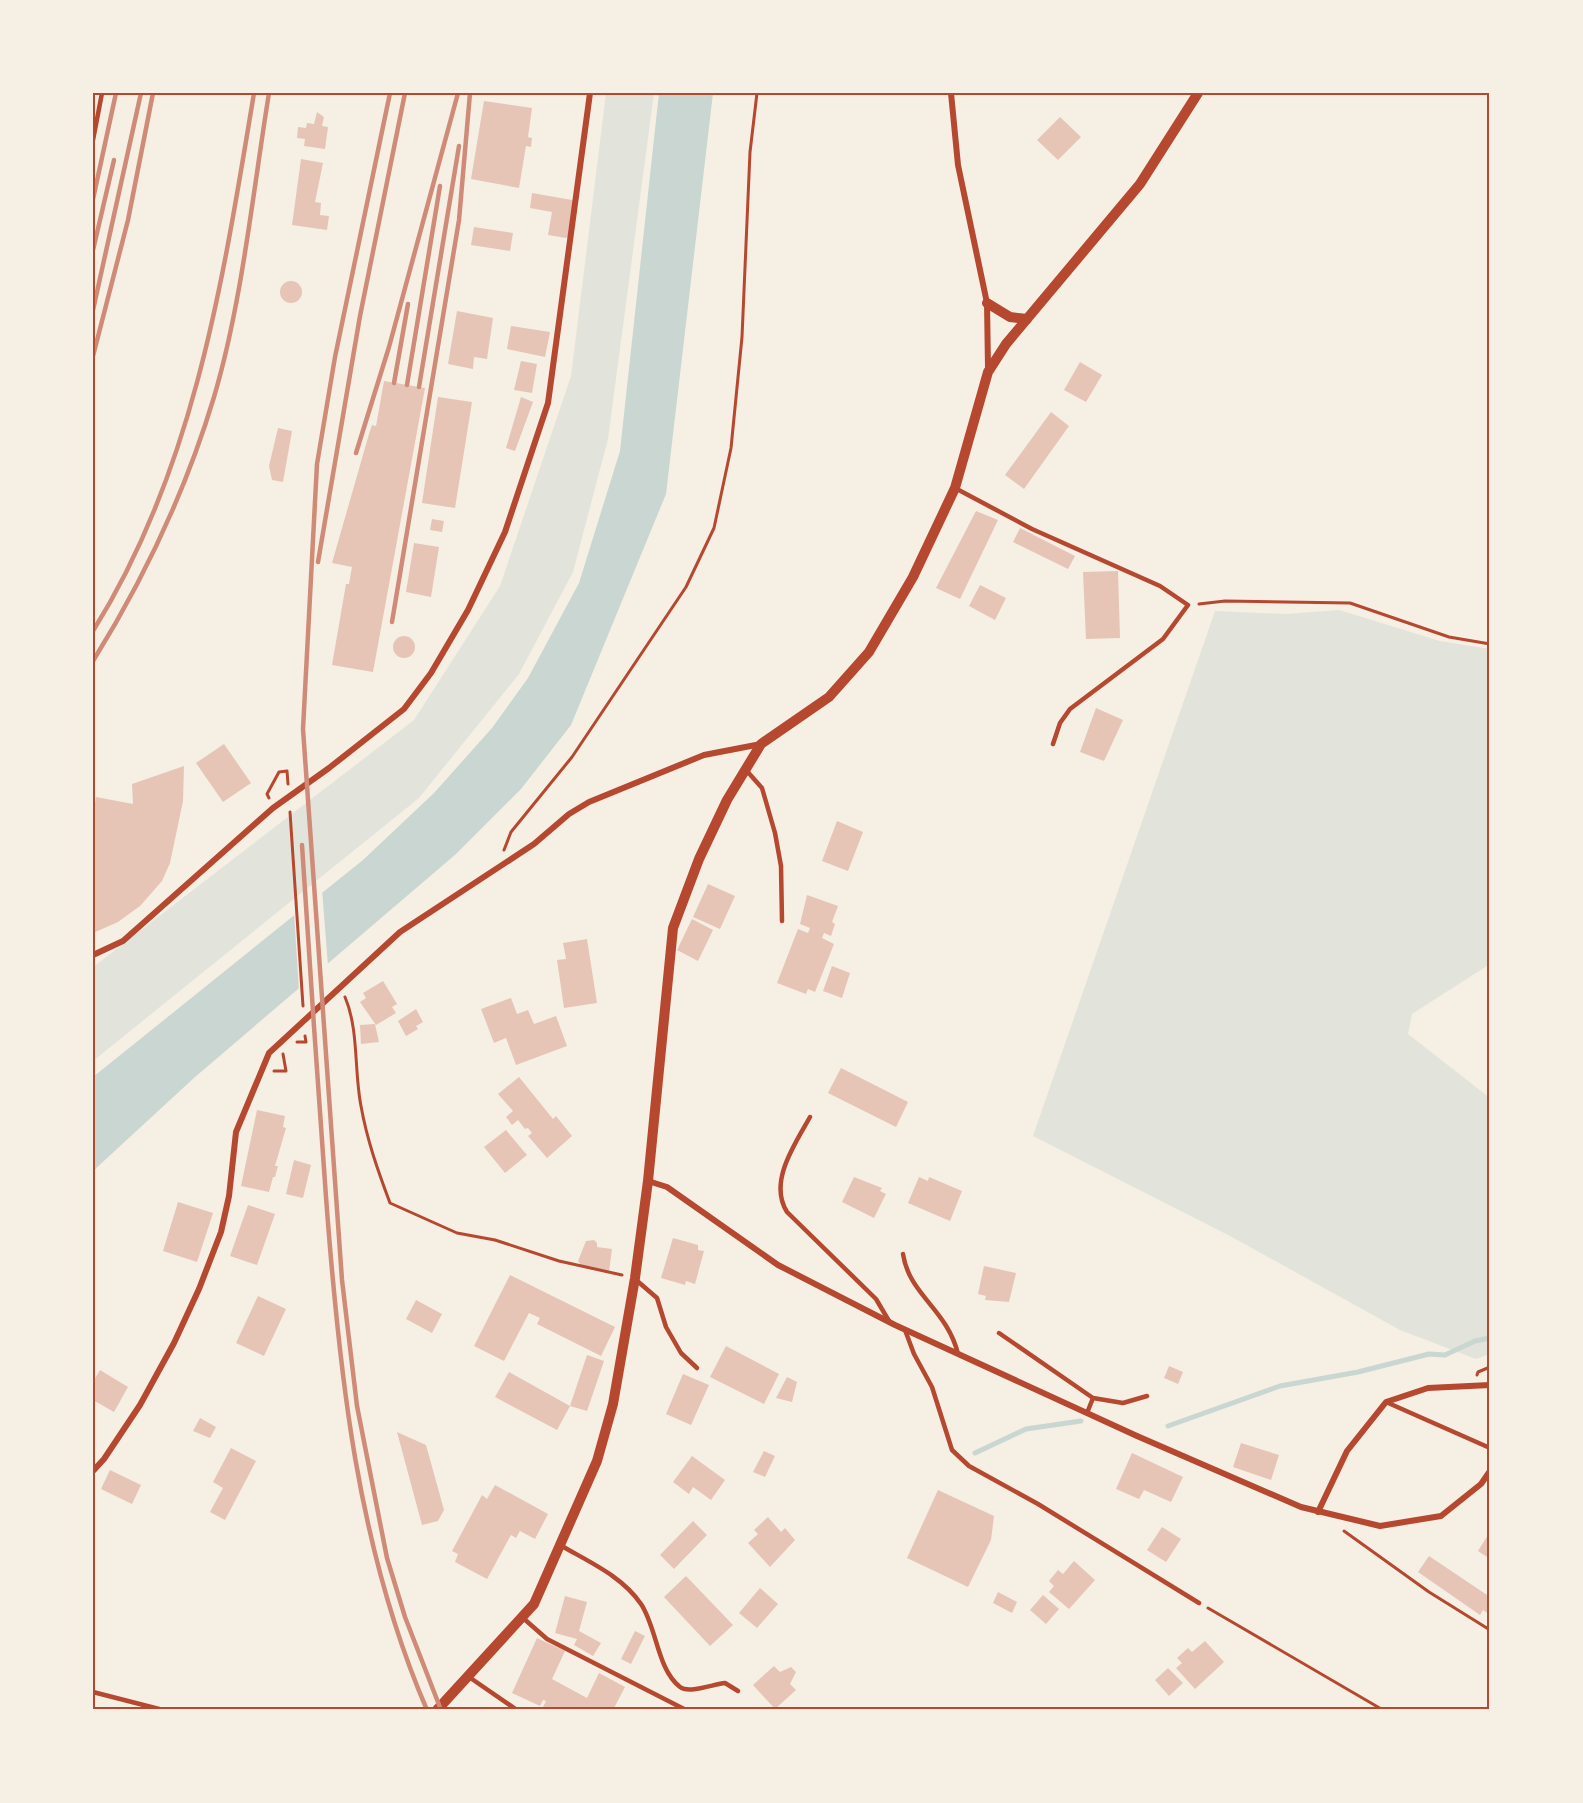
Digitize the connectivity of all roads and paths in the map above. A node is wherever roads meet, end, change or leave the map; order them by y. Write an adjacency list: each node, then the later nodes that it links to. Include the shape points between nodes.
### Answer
1 (102, 93): 6 (lane)
2 (590, 93): 21 (street, via 548,404 505,532 468,610 431,673 404,709 273,808 123,941)
3 (757, 93): 19 (path, via 750,152 742,337 731,448 714,528 686,587 572,757 511,832)
4 (951, 93): 7 (street, via 958,165)
5 (1198, 93): 8 (street, via 1140,184)
6 (93, 140)
7 (987, 303): 8 (street, via 1010,317); 9 (street)
8 (1027, 319): 9 (street)
9 (988, 372): 10 (street)
10 (955, 488): 11 (lane, via 1032,529 1160,586); 13 (street, via 913,577 869,652 829,697)
11 (1188, 605): 12 (path, via 1225,601 1350,603 1449,637); 14 (lane, via 1163,639 1070,708)
12 (1490, 644)
13 (761, 744): 15 (street); 19 (street, via 704,754 589,802)
14 (1053, 744)
15 (745, 769): 20 (lane, via 762,788 775,833 782,866); 27 (street, via 699,859 673,928)
16 (267, 794): 17 (path, via 279,772 287,771)
17 (288, 795)
18 (289, 807): 23 (path)
19 (498, 866): 22 (street, via 400,932)
20 (782, 921)
21 (93, 955)
22 (340, 988): 29 (path, via 348,1006 360,1106 390,1203 457,1233); 41 (street, via 269,1053 236,1132 221,1232 199,1289 140,1405)
23 (303, 1010)
24 (283, 1052): 25 (path, via 286,1071)
25 (274, 1072)
26 (810, 1117): 30 (lane, via 783,1171 780,1201 876,1299)
27 (648, 1181): 29 (street); 30 (street, via 667,1187 778,1265)
28 (903, 1254): 33 (lane, via 905,1272 945,1321)
29 (634, 1278): 34 (lane, via 657,1298 666,1327 681,1353); 44 (street, via 613,1404 597,1461)
30 (891, 1323): 31 (street)
31 (905, 1330): 33 (street); 45 (lane, via 932,1387 952,1450 969,1466)
32 (999, 1333): 37 (lane)
33 (958, 1354): 39 (street)
34 (697, 1368)
35 (1490, 1385): 38 (street, via 1428,1388)
36 (1147, 1396): 37 (lane, via 1123,1403)
37 (1093, 1398): 39 (lane)
38 (1386, 1402): 40 (lane); 43 (street, via 1347,1451)
39 (1087, 1413): 43 (street)
40 (1490, 1448)
41 (93, 1470)
42 (1490, 1472): 43 (street, via 1441,1516 1380,1526)
43 (1318, 1512): 47 (path, via 1429,1592)
44 (560, 1545): 46 (street); 49 (lane, via 615,1576 641,1604 665,1667 680,1687 688,1690 725,1683)
45 (1199, 1603): 55 (path)
46 (524, 1618): 48 (street); 54 (lane, via 547,1639)
47 (1490, 1630)
48 (469, 1677): 52 (street); 53 (lane)
49 (738, 1691)
50 (93, 1692): 51 (lane)
51 (163, 1710)
52 (437, 1710)
53 (517, 1710)
54 (686, 1710)
55 (1383, 1710)

